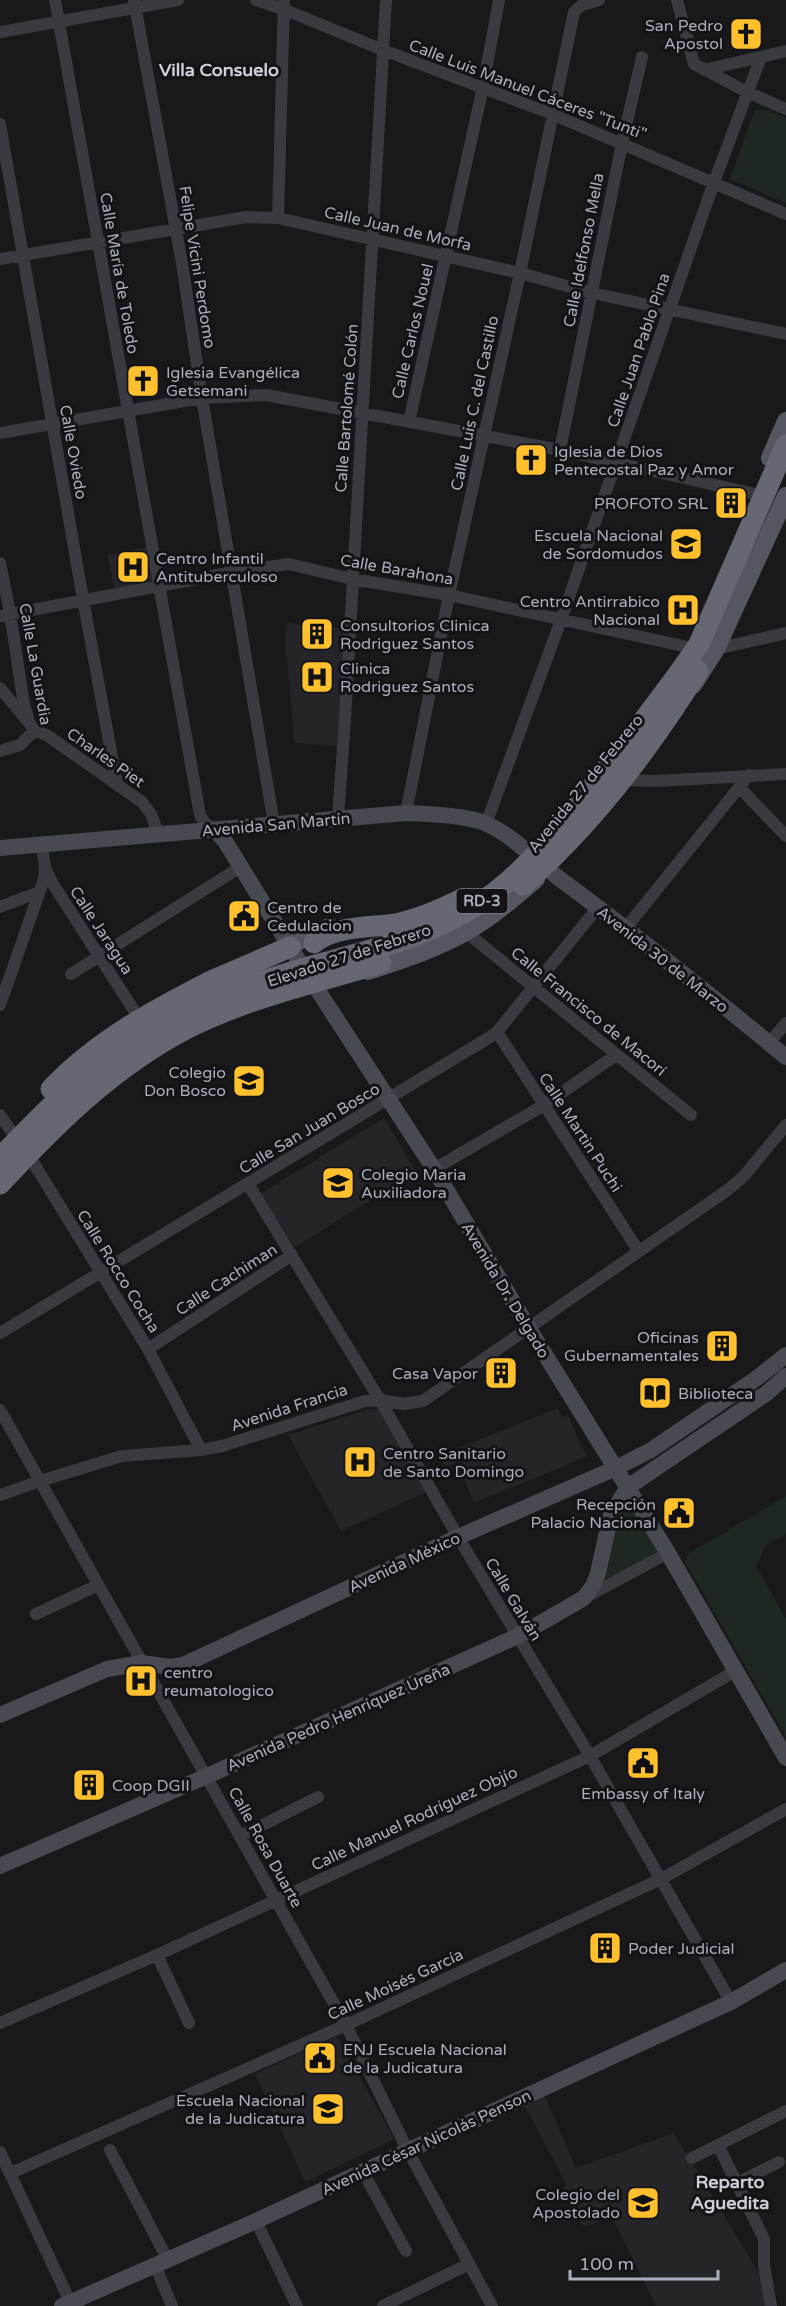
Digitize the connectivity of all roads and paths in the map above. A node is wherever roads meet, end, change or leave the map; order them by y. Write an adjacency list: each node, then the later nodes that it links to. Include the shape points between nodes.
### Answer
1 (55, 0): 10 (street, Calle María de Toledo)
2 (178, 0): 8 (street)
3 (256, 0): 9 (street, Calle Luis Manuel Cáceres "Tunti")
4 (386, 0): 12 (street, Calle Bartolomé Colón)
5 (499, 0): 17 (street, Calle Carlos Nouel)
6 (599, 0): 20 (street, Calle Luis C. del Castillo, via 582,4 574,12)
7 (677, 0): 16 (street, via 694,64)
8 (134, 4): 10 (street); 26 (street, Felipe Vicini Perdomo)
9 (283, 4): 12 (street, Calle Luis Manuel Cáceres "Tunti"); 25 (street)
10 (59, 22): 11 (street); 28 (street, Calle María de Toledo)
11 (0, 32)
12 (383, 50): 17 (street, Calle Luis Manuel Cáceres "Tunti"); 27 (street, Calle Bartolomé Colón)
13 (786, 51): 15 (street)
14 (642, 57): 22 (street, Calle Idelfonso Mella)
15 (761, 57): 16 (street); 18 (street, Calle Juan Pablo Pina)
16 (704, 70): 18 (street)
17 (483, 87): 20 (street, Calle Luis Manuel Cáceres "Tunti"); 30 (street, Calle Carlos Nouel)
18 (747, 92): 19 (street); 23 (street, Calle Juan Pablo Pina)
19 (786, 109)
20 (552, 114): 22 (street, Calle Luis Manuel Cáceres "Tunti"); 32 (street, Calle Luis C. del Castillo)
21 (0, 124): 29 (street, Calle Oviedo)
22 (622, 143): 23 (street, Calle Luis Manuel Cáceres "Tunti"); 33 (street, Calle Idelfonso Mella)
23 (714, 182): 24 (street, Calle Luis Manuel Cáceres "Tunti"); 34 (street, Calle Juan Pablo Pina)
24 (786, 214)
25 (278, 218): 26 (street, Calle Juan de Morfa, via 246,217); 27 (street, Calle Juan de Morfa)
26 (175, 228): 28 (street, Calle Juan de Morfa); 36 (street, Felipe Vicini Perdomo)
27 (374, 240): 30 (street, Calle Juan de Morfa); 38 (street, Calle Bartolomé Colón)
28 (97, 243): 29 (street, Calle Juan de Morfa); 37 (street, Calle María de Toledo)
29 (23, 256): 31 (street, Calle Juan de Morfa); 41 (street, Calle Oviedo)
30 (446, 256): 32 (street, Calle Juan de Morfa); 40 (street, Calle Carlos Nouel)
31 (0, 259)
32 (520, 273): 33 (street, Calle Juan de Morfa); 43 (street, Calle Luis C. del Castillo)
33 (591, 293): 34 (street, Calle Juan de Morfa); 45 (street, Calle Idelfonso Mella)
34 (669, 309): 35 (street, Calle Juan de Morfa); 46 (street, Calle Juan Pablo Pina)
35 (786, 334)
36 (202, 398): 37 (street); 38 (street, via 266,395); 51 (street, Felipe Vicini Perdomo)
37 (128, 410): 41 (street); 53 (street, Calle María de Toledo)
38 (361, 411): 40 (street); 52 (street, Calle Bartolomé Colón)
39 (786, 421): 48 (main road, Avenida 27 de Febrero / RD-3)
40 (409, 422): 43 (street)
41 (52, 424): 42 (street); 55 (street, Calle Oviedo)
42 (0, 433)
43 (483, 436): 45 (street); 54 (street, Calle Luis C. del Castillo)
44 (786, 445): 78 (highway, Elevado 27 de Febrero / RD-3, bridge, via 699,644)
45 (560, 450): 46 (street)
46 (616, 464): 48 (street); 57 (street, Calle Juan Pablo Pina)
47 (786, 478): 108 (highway, Elevado 27 de Febrero / RD-3, bridge, via 703,663 627,773 551,861 476,920 434,942 380,963 248,1003 186,1029 145,1053 84,1099)
48 (755, 494): 59 (main road, Avenida 27 de Febrero / RD-3)
49 (786, 496): 60 (main road, Avenida 27 de Febrero / RD-3)
50 (0, 563): 56 (street, Calle La Guardia)
51 (233, 572): 52 (street, Calle Barahona, via 289,564); 53 (street, Calle Barahona); 71 (street, Felipe Vicini Perdomo)
52 (352, 579): 54 (street, Calle Barahona); 70 (street, Calle Bartolomé Colón)
53 (159, 585): 55 (street, Calle Barahona); 73 (street, Calle María de Toledo, via 200,815)
54 (449, 595): 57 (street, Calle Barahona); 69 (street, Calle Luis C. del Castillo)
55 (82, 599): 56 (street, Calle Barahona); 67 (street, Calle Oviedo)
56 (5, 615): 62 (street, Calle La Guardia, via 24,705)
57 (561, 620): 59 (street, Calle Barahona); 72 (street, Calle Juan Pablo Pina)
58 (786, 633): 60 (street, Calle Barahona)
59 (688, 647): 60 (street, Calle Barahona); 78 (main road, Avenida 27 de Febrero / RD-3, via 674,672)
60 (716, 649): 66 (main road, Avenida 27 de Febrero / RD-3)
61 (0, 688): 62 (street, Charles Piet)
62 (35, 730): 63 (street, Calle La Guardia, via 20,745); 67 (street, Charles Piet)
63 (0, 751)
64 (786, 774): 65 (street)
65 (749, 775): 66 (street); 68 (street)
66 (629, 780): 78 (main road, Avenida 27 de Febrero / RD-3)
67 (117, 784): 74 (street, Charles Piet, via 142,802)
68 (739, 787): 75 (street); 85 (street)
69 (406, 813): 70 (main road, Avenida San Martín); 72 (main road, Avenida San Martín)
70 (338, 818): 71 (main road, Avenida San Martín)
71 (274, 824): 73 (main road, Avenida San Martín)
72 (486, 824): 78 (main road, Avenida San Martín)
73 (215, 830): 74 (main road, Avenida San Martín); 79 (main road, Avenida Dr. Delgado)
74 (159, 835): 76 (main road, Avenida San Martín)
75 (786, 836)
76 (42, 846): 77 (main road, Avenida San Martín); 80 (street, Calle Jaragua)
77 (0, 848)
78 (536, 861): 83 (main road, Avenida 30 de Marzo); 84 (main road, Avenida 27 de Febrero / RD-3); 86 (main road, Avenida 27 de Febrero / RD-3, via 509,903); 87 (highway, bridge, via 514,867 426,915 400,923 330,933); 105 (highway, Elevado 27 de Febrero / RD-3, bridge, via 470,910 441,925 378,949 282,975 181,1015 91,1071)
79 (242, 866): 87 (main road, Avenida Dr. Delgado); 88 (street)
80 (45, 868): 81 (street); 88 (street, Calle Jaragua)
81 (39, 892): 82 (street); 92 (street)
82 (0, 907)
83 (598, 907): 85 (main road, Avenida 30 de Marzo); 90 (street, Calle San Juan Bosco)
84 (459, 908): 87 (main road, Avenida 27 de Febrero / RD-3, via 390,937); 87 (main road, via 321,929 306,936)
85 (626, 929): 96 (main road, Avenida 30 de Marzo)
86 (466, 932): 90 (street, Calle Francisco de Macorí); 91 (main road, Avenida 27 de Febrero / RD-3, via 430,949)
87 (295, 955): 91 (main road, Avenida Dr. Delgado); 94 (main road, Avenida 27 de Febrero / RD-3); 105 (highway, bridge, via 209,982 83,1058 22,1119)
88 (100, 956): 89 (street); 94 (street, Calle Jaragua)
89 (71, 974)
90 (534, 986): 95 (street, Calle San Juan Bosco); 97 (street, Calle Francisco de Macorí)
91 (316, 988): 99 (main road, Avenida Dr. Delgado); 106 (main road, Avenida 27 de Febrero / RD-3, via 213,1022 164,1050 74,1113)
92 (0, 1005)
93 (786, 1023): 96 (street)
94 (145, 1028): 104 (main road, Avenida 27 de Febrero / RD-3, via 87,1063)
95 (497, 1032): 99 (street, Calle San Juan Bosco); 100 (street, Calle Martin Puchi)
96 (769, 1042): 98 (main road, Avenida 30 de Marzo)
97 (616, 1054): 100 (street); 102 (street, Calle Francisco de Macorí)
98 (786, 1057)
99 (389, 1099): 107 (main road, Avenida Dr. Delgado); 109 (street, Calle San Juan Bosco)
100 (544, 1105): 107 (street); 111 (street, Calle Martin Puchi)
101 (0, 1115): 104 (street, Calle Rocco Cocha)
102 (691, 1115)
103 (786, 1125): 111 (street, Avenida Francia, via 729,1189)
104 (15, 1134): 105 (main road, Avenida 27 de Febrero / RD-3); 106 (street, Calle Rocco Cocha)
105 (1, 1156): 106 (street)
106 (30, 1167): 110 (main road, Avenida 27 de Febrero / RD-3); 113 (street, Calle Rocco Cocha)
107 (434, 1169): 114 (main road, Avenida Dr. Delgado)
108 (0, 1184)
109 (248, 1184): 112 (street, Calle Galván); 113 (street, Calle San Juan Bosco)
110 (0, 1191)
111 (638, 1250): 114 (street, Avenida Francia)
112 (292, 1255): 116 (street, Calle Cachiman); 119 (street, Calle Galván)
113 (100, 1273): 115 (street, Calle San Juan Bosco); 116 (street, Calle Rocco Cocha)
114 (528, 1327): 119 (street, Avenida Francia, via 423,1401 404,1404); 122 (main road, Avenida Dr. Delgado)
115 (0, 1333)
116 (148, 1349): 121 (street, Calle Rocco Cocha)
117 (786, 1355): 122 (main road, Avenida México, via 661,1443)
118 (786, 1376): 124 (main road)
119 (380, 1400): 121 (street, Avenida Francia, via 338,1408); 126 (street, Calle Galván)
120 (0, 1410): 123 (street, Calle Rosa Duarte)
121 (201, 1450): 123 (street, Avenida Francia, via 122,1456)
122 (616, 1468): 124 (main road, Avenida Dr. Delgado); 126 (main road, Avenida México)
123 (40, 1480): 125 (street, Avenida Francia); 128 (street, Calle Rosa Duarte)
124 (628, 1487): 127 (main road, Avenida Dr. Delgado); 129 (main road, via 611,1514 598,1573)
125 (0, 1496)
126 (458, 1537): 131 (street, Calle Galván); 132 (main road, Avenida México, via 183,1665)
127 (668, 1553): 129 (street, Avenida Pedro Henríquez Ureña); 133 (main road, Avenida Dr. Delgado)
128 (98, 1585): 130 (street); 132 (street, Calle Rosa Duarte)
129 (584, 1598): 131 (main road, Avenida Pedro Henríquez Ureña)
130 (36, 1614)
131 (518, 1636): 135 (street, Calle Galván); 137 (main road, Avenida Pedro Henríquez Ureña)
132 (142, 1663): 134 (main road, Avenida México, via 98,1672); 137 (street, Calle Rosa Duarte)
133 (735, 1671): 135 (street, Calle Manuel Rodríguez Objío); 136 (main road, Avenida Dr. Delgado)
134 (0, 1715)
135 (590, 1756): 142 (street, Calle Galván); 143 (street, Calle Manuel Rodríguez Objío)
136 (786, 1758)
137 (207, 1776): 140 (street, Calle Rosa Duarte); 141 (main road, Avenida Pedro Henríquez Ureña)
138 (318, 1797): 140 (street)
139 (786, 1809): 142 (street, Calle Moisés García)
140 (241, 1836): 143 (street, Calle Rosa Duarte)
141 (0, 1866)
142 (661, 1880): 146 (street, Calle Galván); 149 (street, Calle Moisés García)
143 (276, 1900): 144 (street, Calle Manuel Rodríguez Objío); 149 (street, Calle Rosa Duarte)
144 (157, 1955): 147 (street, Calle Manuel Rodríguez Objío); 148 (street)
145 (786, 1970): 146 (main road, Avenida César Nicolás Penson)
146 (731, 2002): 153 (main road, Avenida César Nicolás Penson)
147 (0, 2023)
148 (189, 2023)
149 (346, 2025): 153 (street, Calle Rosa Duarte); 158 (street, Calle Moisés García)
150 (786, 2111): 151 (street)
151 (718, 2145): 155 (street); 159 (street)
152 (110, 2150): 162 (street)
153 (408, 2151): 157 (main road, Avenida César Nicolás Penson); 163 (street, Calle Rosa Duarte)
154 (0, 2152): 158 (street)
155 (692, 2158)
156 (779, 2162): 159 (street)
157 (363, 2172): 160 (main road, Avenida César Nicolás Penson); 161 (street)
158 (11, 2173): 164 (street)
159 (737, 2183): 169 (street, via 764,2239)
160 (256, 2221): 162 (main road, Avenida César Nicolás Penson); 166 (street)
161 (406, 2251)
162 (161, 2262): 164 (main road, Avenida César Nicolás Penson); 165 (street)
163 (470, 2264): 167 (street); 168 (street, Calle Rosa Duarte)
164 (68, 2305)
165 (172, 2306)
166 (297, 2306)
167 (383, 2306)
168 (492, 2306)
169 (771, 2306)

